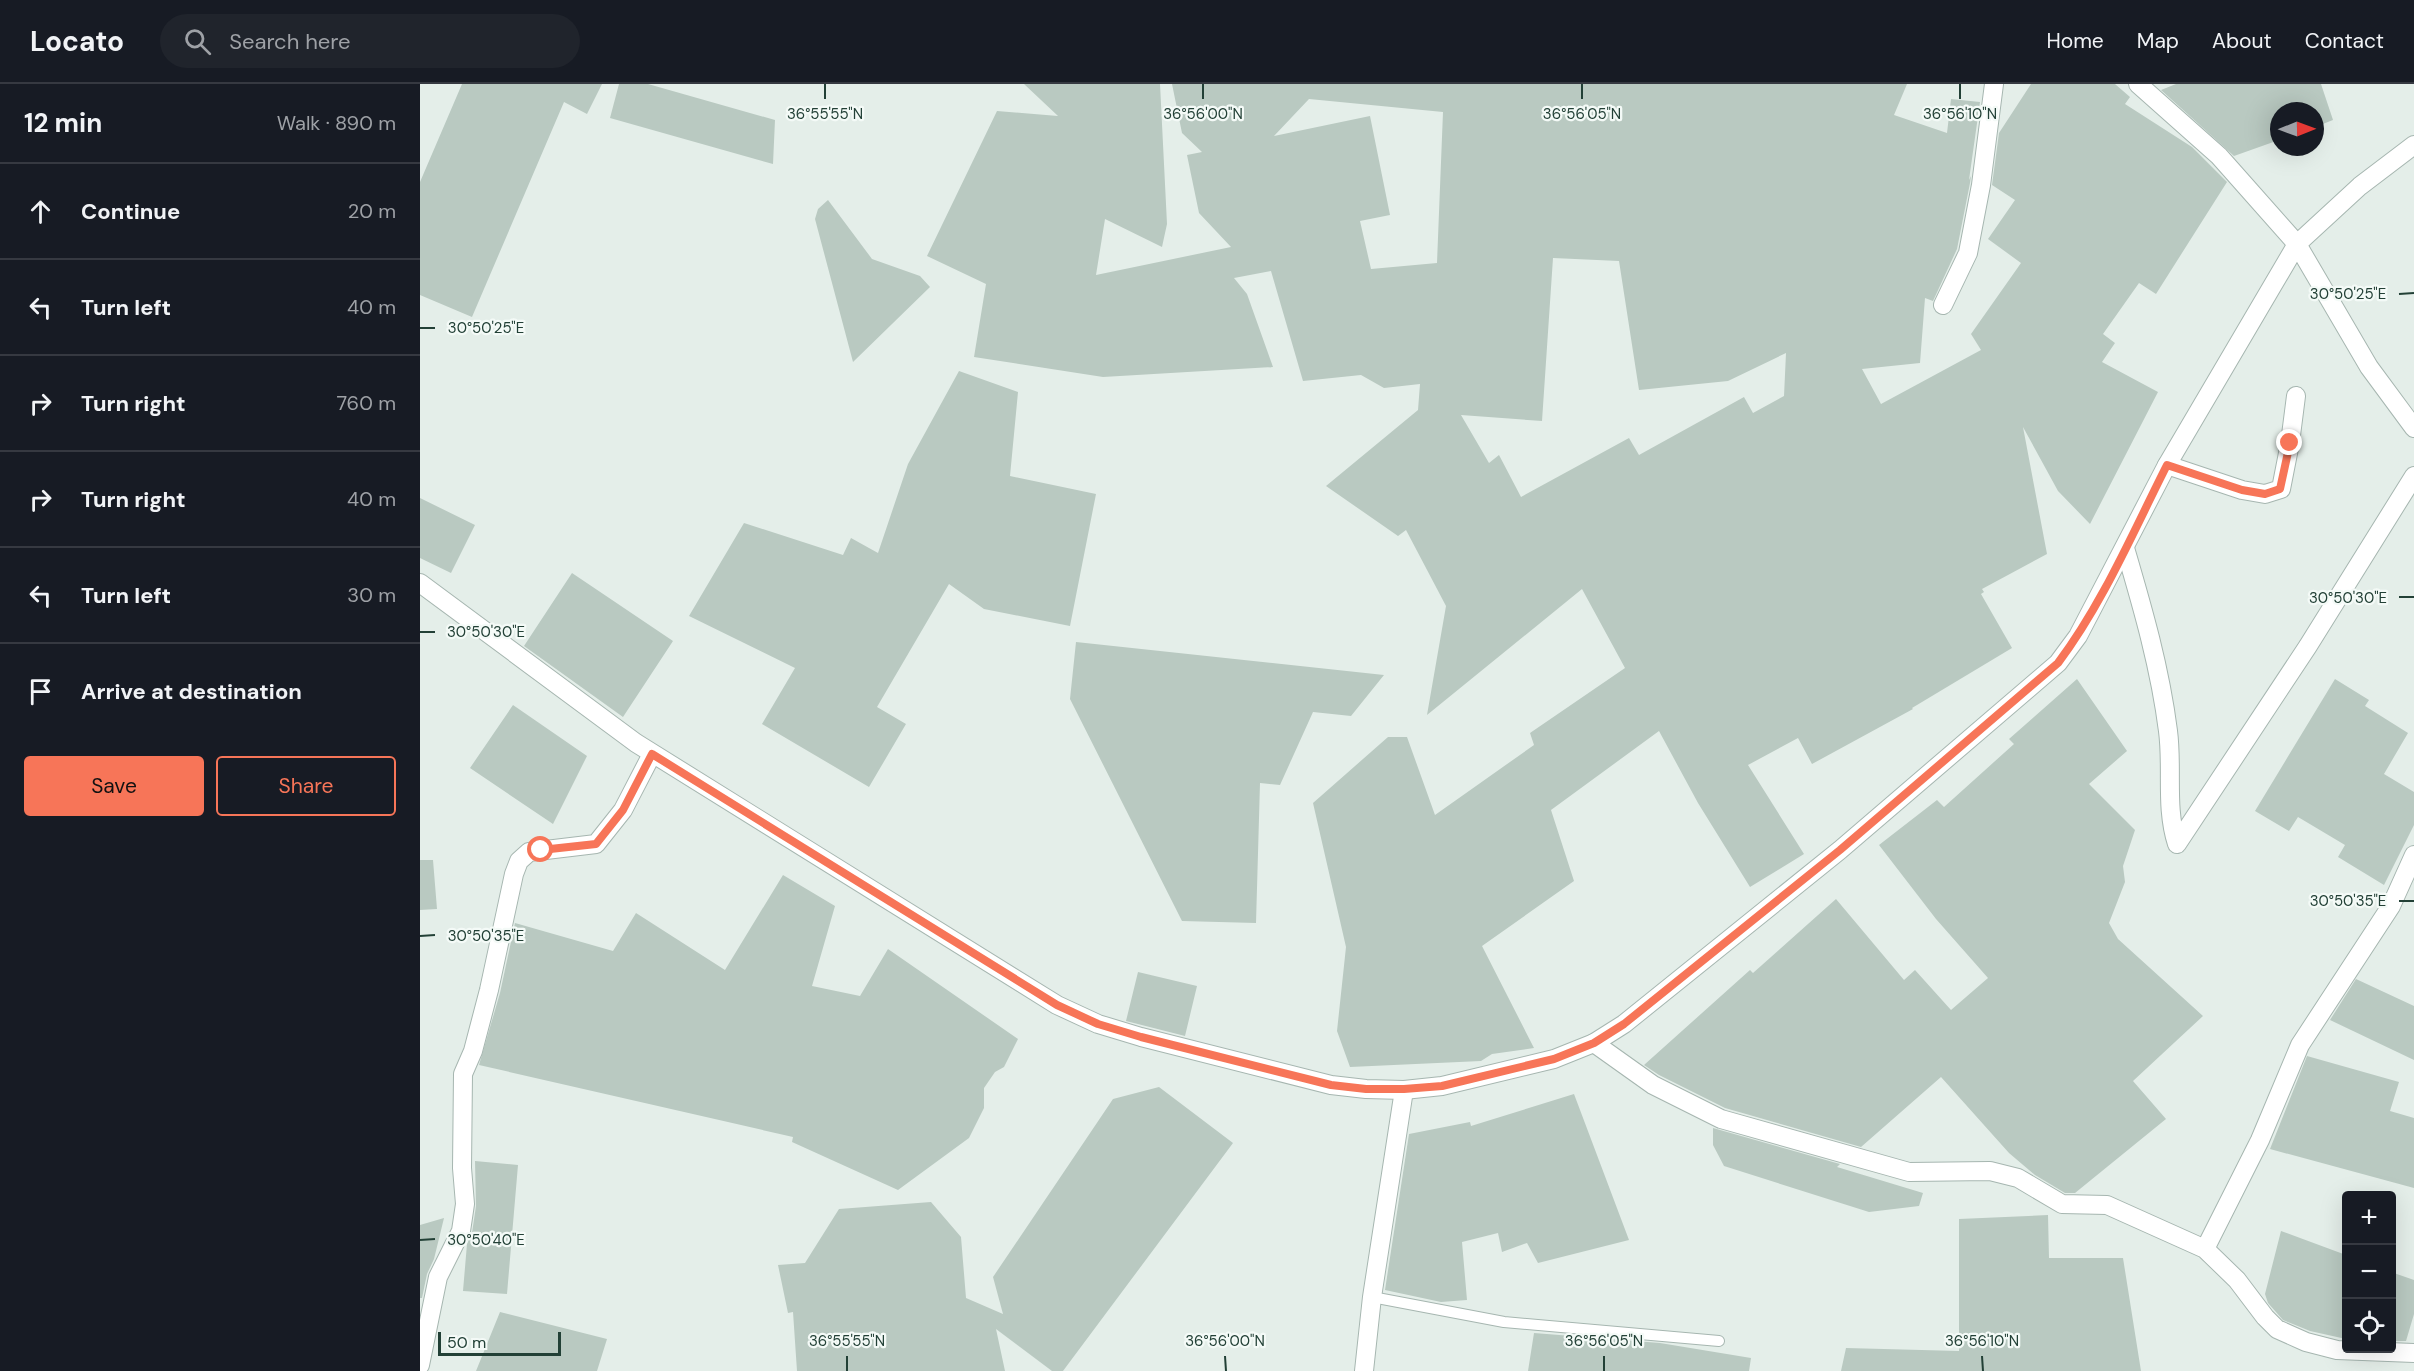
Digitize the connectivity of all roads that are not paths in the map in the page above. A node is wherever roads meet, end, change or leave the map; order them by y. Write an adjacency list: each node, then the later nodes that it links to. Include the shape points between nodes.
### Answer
1 (1994, 84): 5 (street, via 1982,185 1968,253)
2 (2138, 84): 4 (street, via 2219,156)
3 (2414, 145): 4 (street, via 2360,186)
4 (2297, 244): 7 (street, via 2369,367); 8 (street)
5 (1943, 305)
6 (2296, 396): 8 (street, via 2280,489 2265,494 2242,490)
7 (2414, 428)
8 (2167, 465): 10 (street)
9 (2414, 476): 10 (street, via 2177,844 2169,802 2169,740 2163,688)
10 (2125, 548): 14 (street, via 2078,636 2058,663 1840,850 1624,1024)
11 (420, 583): 12 (street)
12 (652, 754): 15 (street, via 1057,1005 1098,1024 1331,1085); 20 (street, via 623,810 596,844 529,852 519,861 476,1041 463,1074 465,1204 460,1231 438,1277)
13 (2414, 855): 16 (street, via 2391,906 2300,1045 2260,1140)
14 (1594, 1043): 15 (street, via 1554,1059 1442,1086); 16 (street, via 1653,1084 1721,1119 1909,1172 1990,1170 2009,1175 2062,1204 2107,1205)
15 (1404, 1089): 17 (street)
16 (2205, 1249): 19 (street, via 2237,1280 2277,1329 2337,1350)
17 (1372, 1297): 18 (lane, via 1504,1322); 21 (street)
18 (1719, 1341)
19 (2414, 1353)
20 (420, 1365)
21 (1364, 1371)

